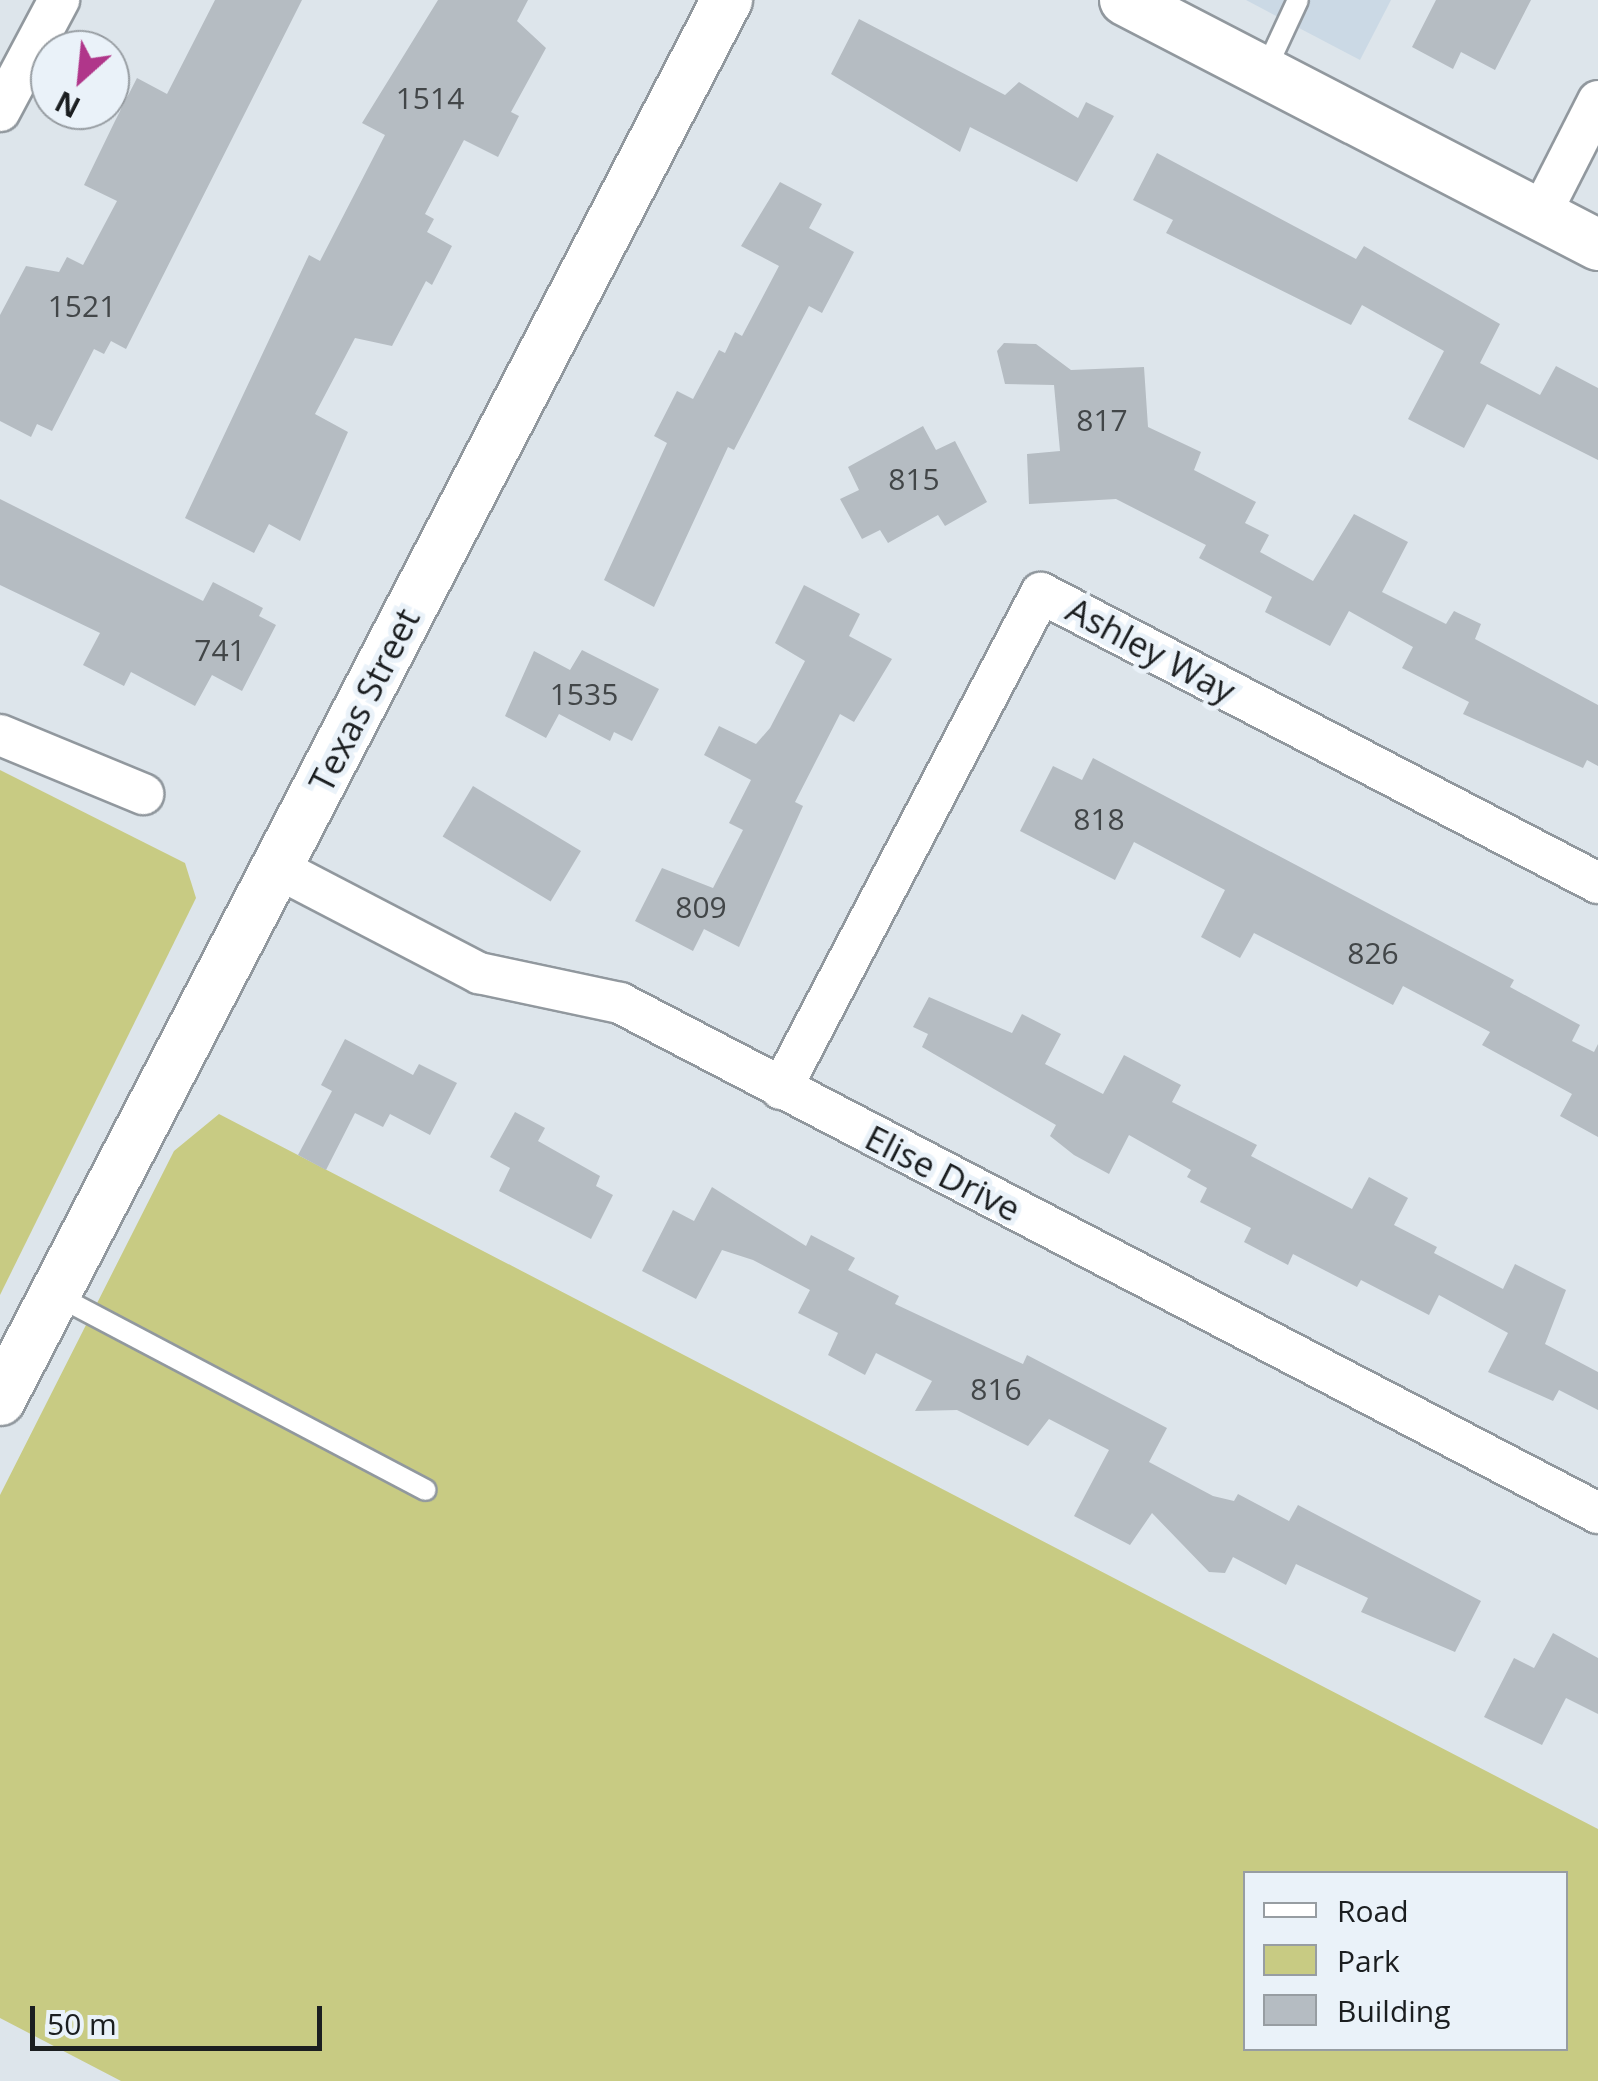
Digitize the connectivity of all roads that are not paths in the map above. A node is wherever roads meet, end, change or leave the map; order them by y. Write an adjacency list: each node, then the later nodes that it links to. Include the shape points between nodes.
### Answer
1 (58, 0): 6 (street)
2 (726, 0): 12 (street, Texas Street)
3 (1125, 0): 5 (street)
4 (1298, 0): 5 (lane)
5 (1266, 70): 8 (street)
6 (5, 91)
7 (1598, 101): 8 (street)
8 (1540, 215): 9 (street)
9 (1598, 245)
10 (0, 735): 11 (street)
11 (143, 794)
12 (277, 868): 14 (street, Elise Drive, via 449,961 620,1003); 15 (street, Texas Street)
13 (1598, 883): 14 (street, Ashley Way, via 1042,593)
14 (781, 1089): 18 (street, Elise Drive)
15 (53, 1294): 16 (street, Texas Street); 17 (lane)
16 (0, 1400)
17 (426, 1490)
18 (1598, 1513)

